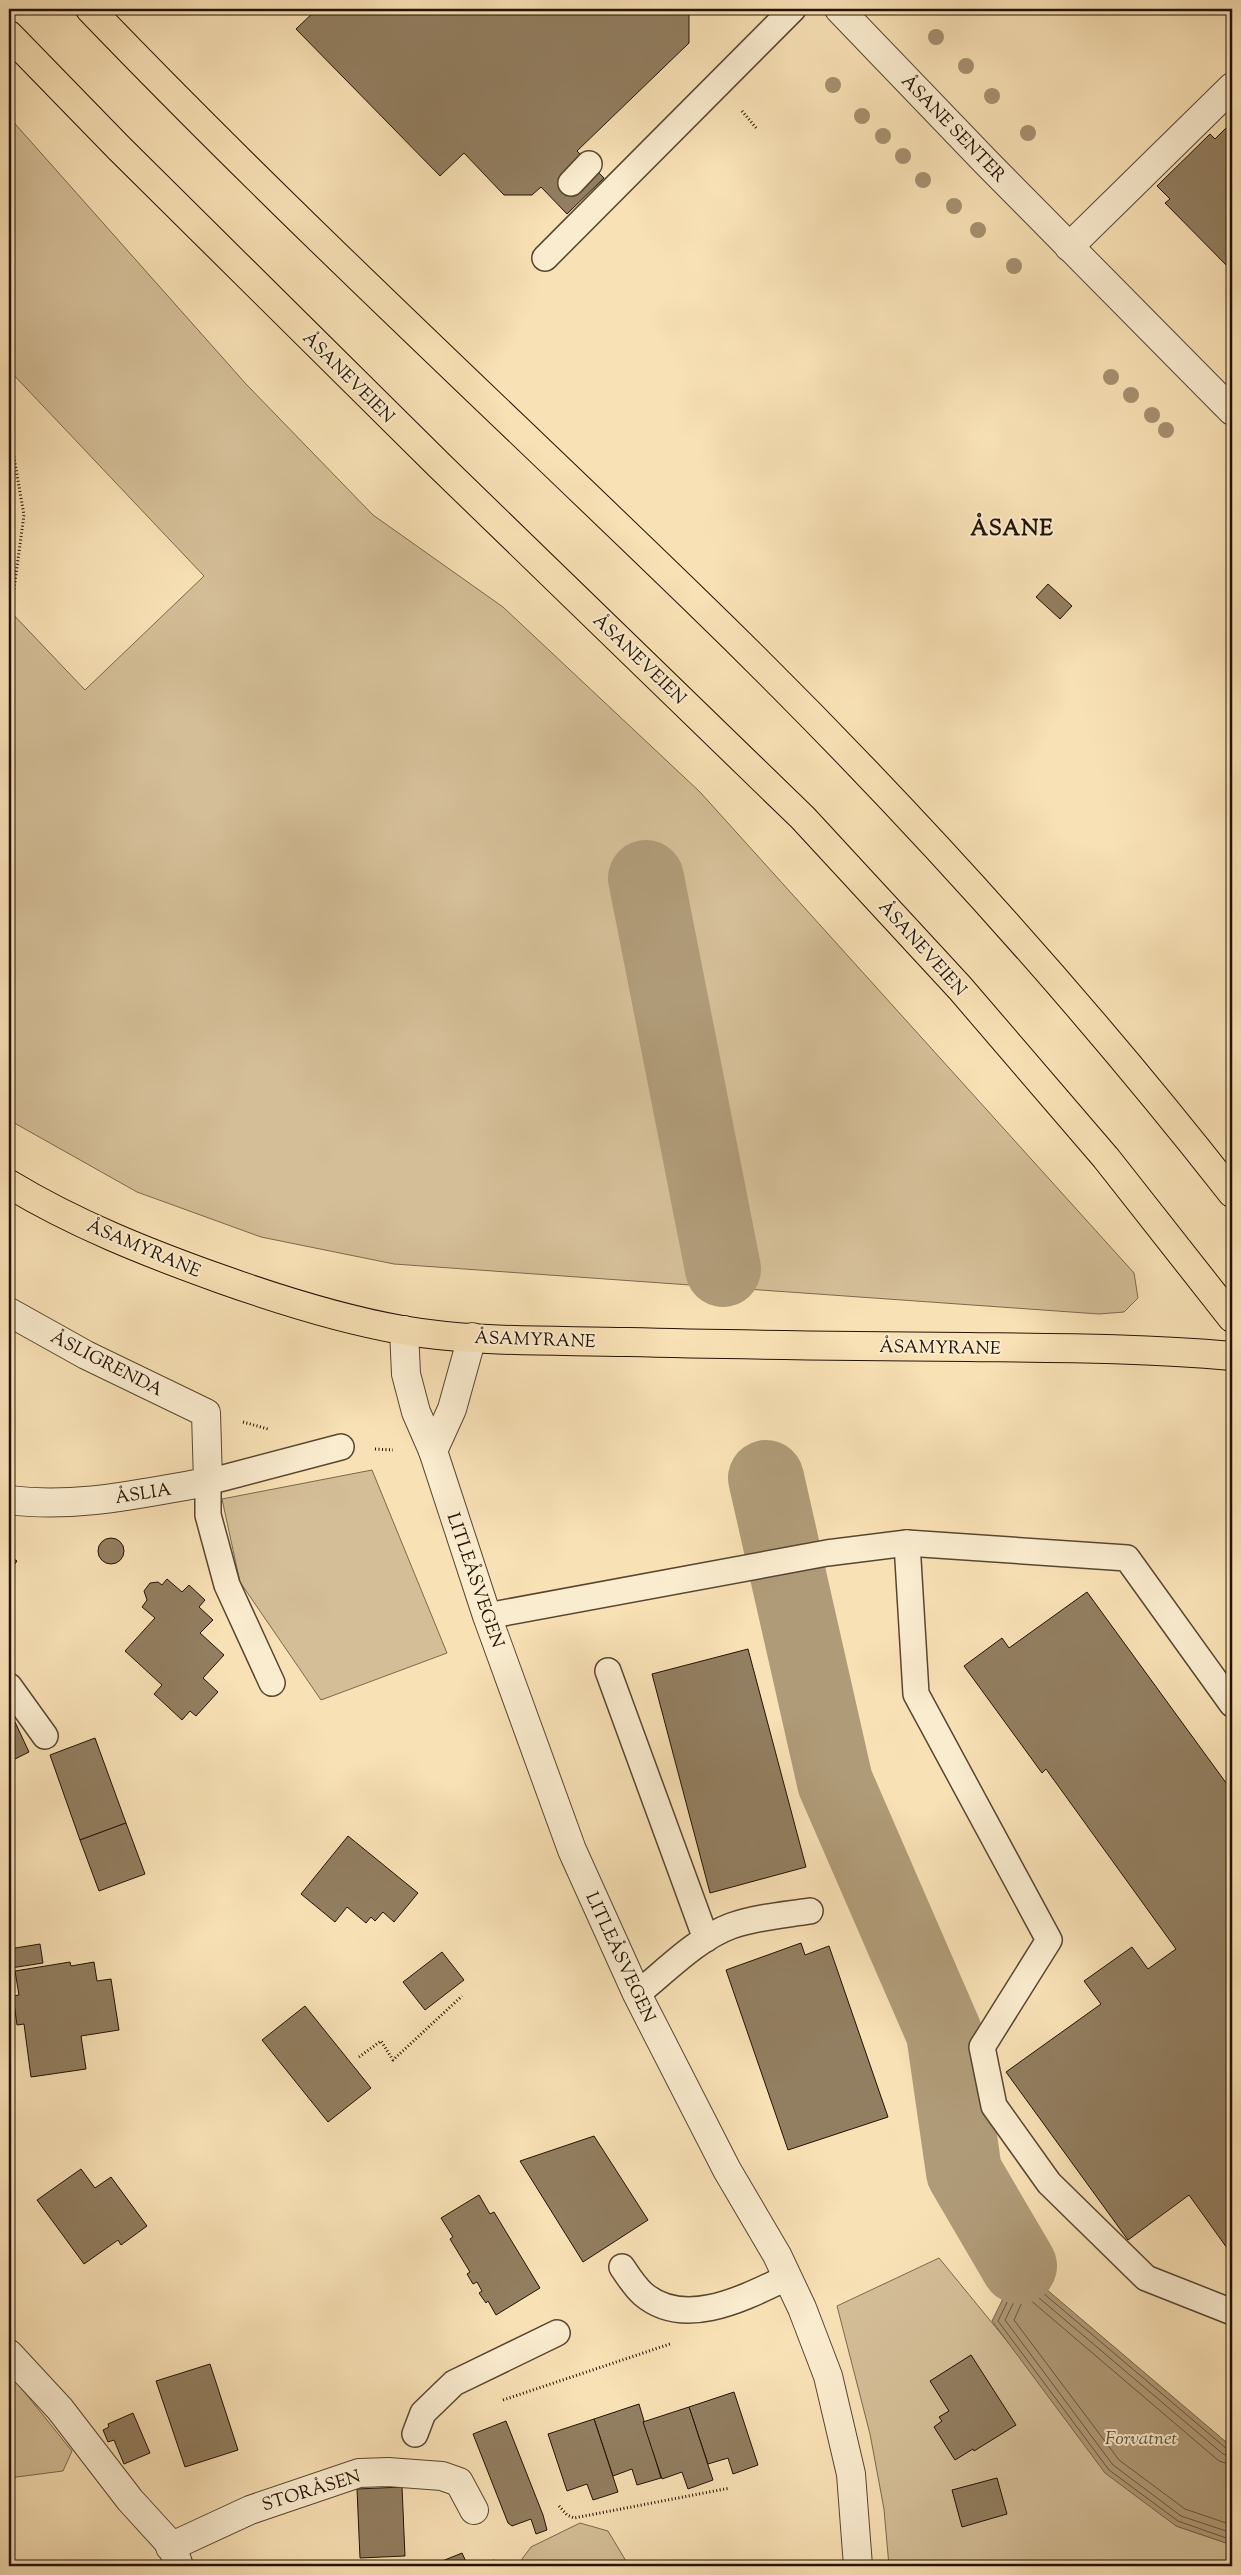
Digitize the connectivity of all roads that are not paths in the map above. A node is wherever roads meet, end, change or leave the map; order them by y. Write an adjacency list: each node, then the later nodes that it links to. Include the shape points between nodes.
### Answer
1 (90, 9): 12 (main road, via 437,354 696,601 852,758 997,913 1158,1099)
2 (793, 9): 9 (lane)
3 (840, 9): 8 (street, ÅSANE SENTER)
4 (9, 35): 14 (main road, ÅSANEVEIEN, via 432,458 803,818 966,995 1106,1158)
5 (1232, 87): 8 (street)
6 (589, 164): 7 (lane)
7 (571, 183)
8 (1069, 247): 10 (street, ÅSANE SENTER)
9 (545, 258)
10 (1232, 410)
11 (9, 1184): 15 (main road, ÅSAMYRANE, via 104,1233 182,1266 346,1318)
12 (1232, 1193)
13 (9, 1312): 20 (street, ÅSLIGRENDA, via 86,1355 206,1413)
14 (1232, 1318)
15 (404, 1330): 16 (main road, ÅSAMYRANE); 19 (street, LITLEÅSVEGEN, via 406,1374 416,1412)
16 (472, 1337): 17 (main road, ÅSAMYRANE, via 754,1345 1090,1348); 19 (street, via 452,1409)
17 (1232, 1356)
18 (341, 1447): 20 (lane)
19 (433, 1451): 23 (street, LITLEÅSVEGEN)
20 (208, 1482): 21 (street, ÅSLIA, via 92,1501); 25 (lane, via 208,1515 227,1585)
21 (9, 1500)
22 (907, 1543): 23 (lane, via 827,1553); 27 (lane, via 1127,1558); 34 (lane, via 916,1694 1049,1940 982,2047 994,2106 1049,2183 1146,2278)
23 (487, 1616): 31 (street, LITLEÅSVEGEN, via 572,1850)
24 (608, 1671): 30 (lane)
25 (272, 1683)
26 (9, 1686): 28 (lane)
27 (1232, 1704)
28 (45, 1736)
29 (810, 1911): 30 (lane, via 759,1918 730,1926)
30 (706, 1939): 31 (lane)
31 (637, 1994): 33 (street, LITLEÅSVEGEN, via 727,2170)
32 (622, 2267): 33 (lane, via 642,2294 678,2310 722,2305)
33 (788, 2277): 40 (street, LITLEÅSVEGEN, via 828,2376 851,2474)
34 (1232, 2312)
35 (557, 2333): 37 (lane, via 454,2383 423,2413)
36 (9, 2354): 39 (street, STORÅSEN, via 60,2409)
37 (415, 2434)
38 (474, 2510): 39 (street, STORÅSEN, via 459,2482 442,2476 359,2473 250,2510)
39 (174, 2556)
40 (858, 2566)

